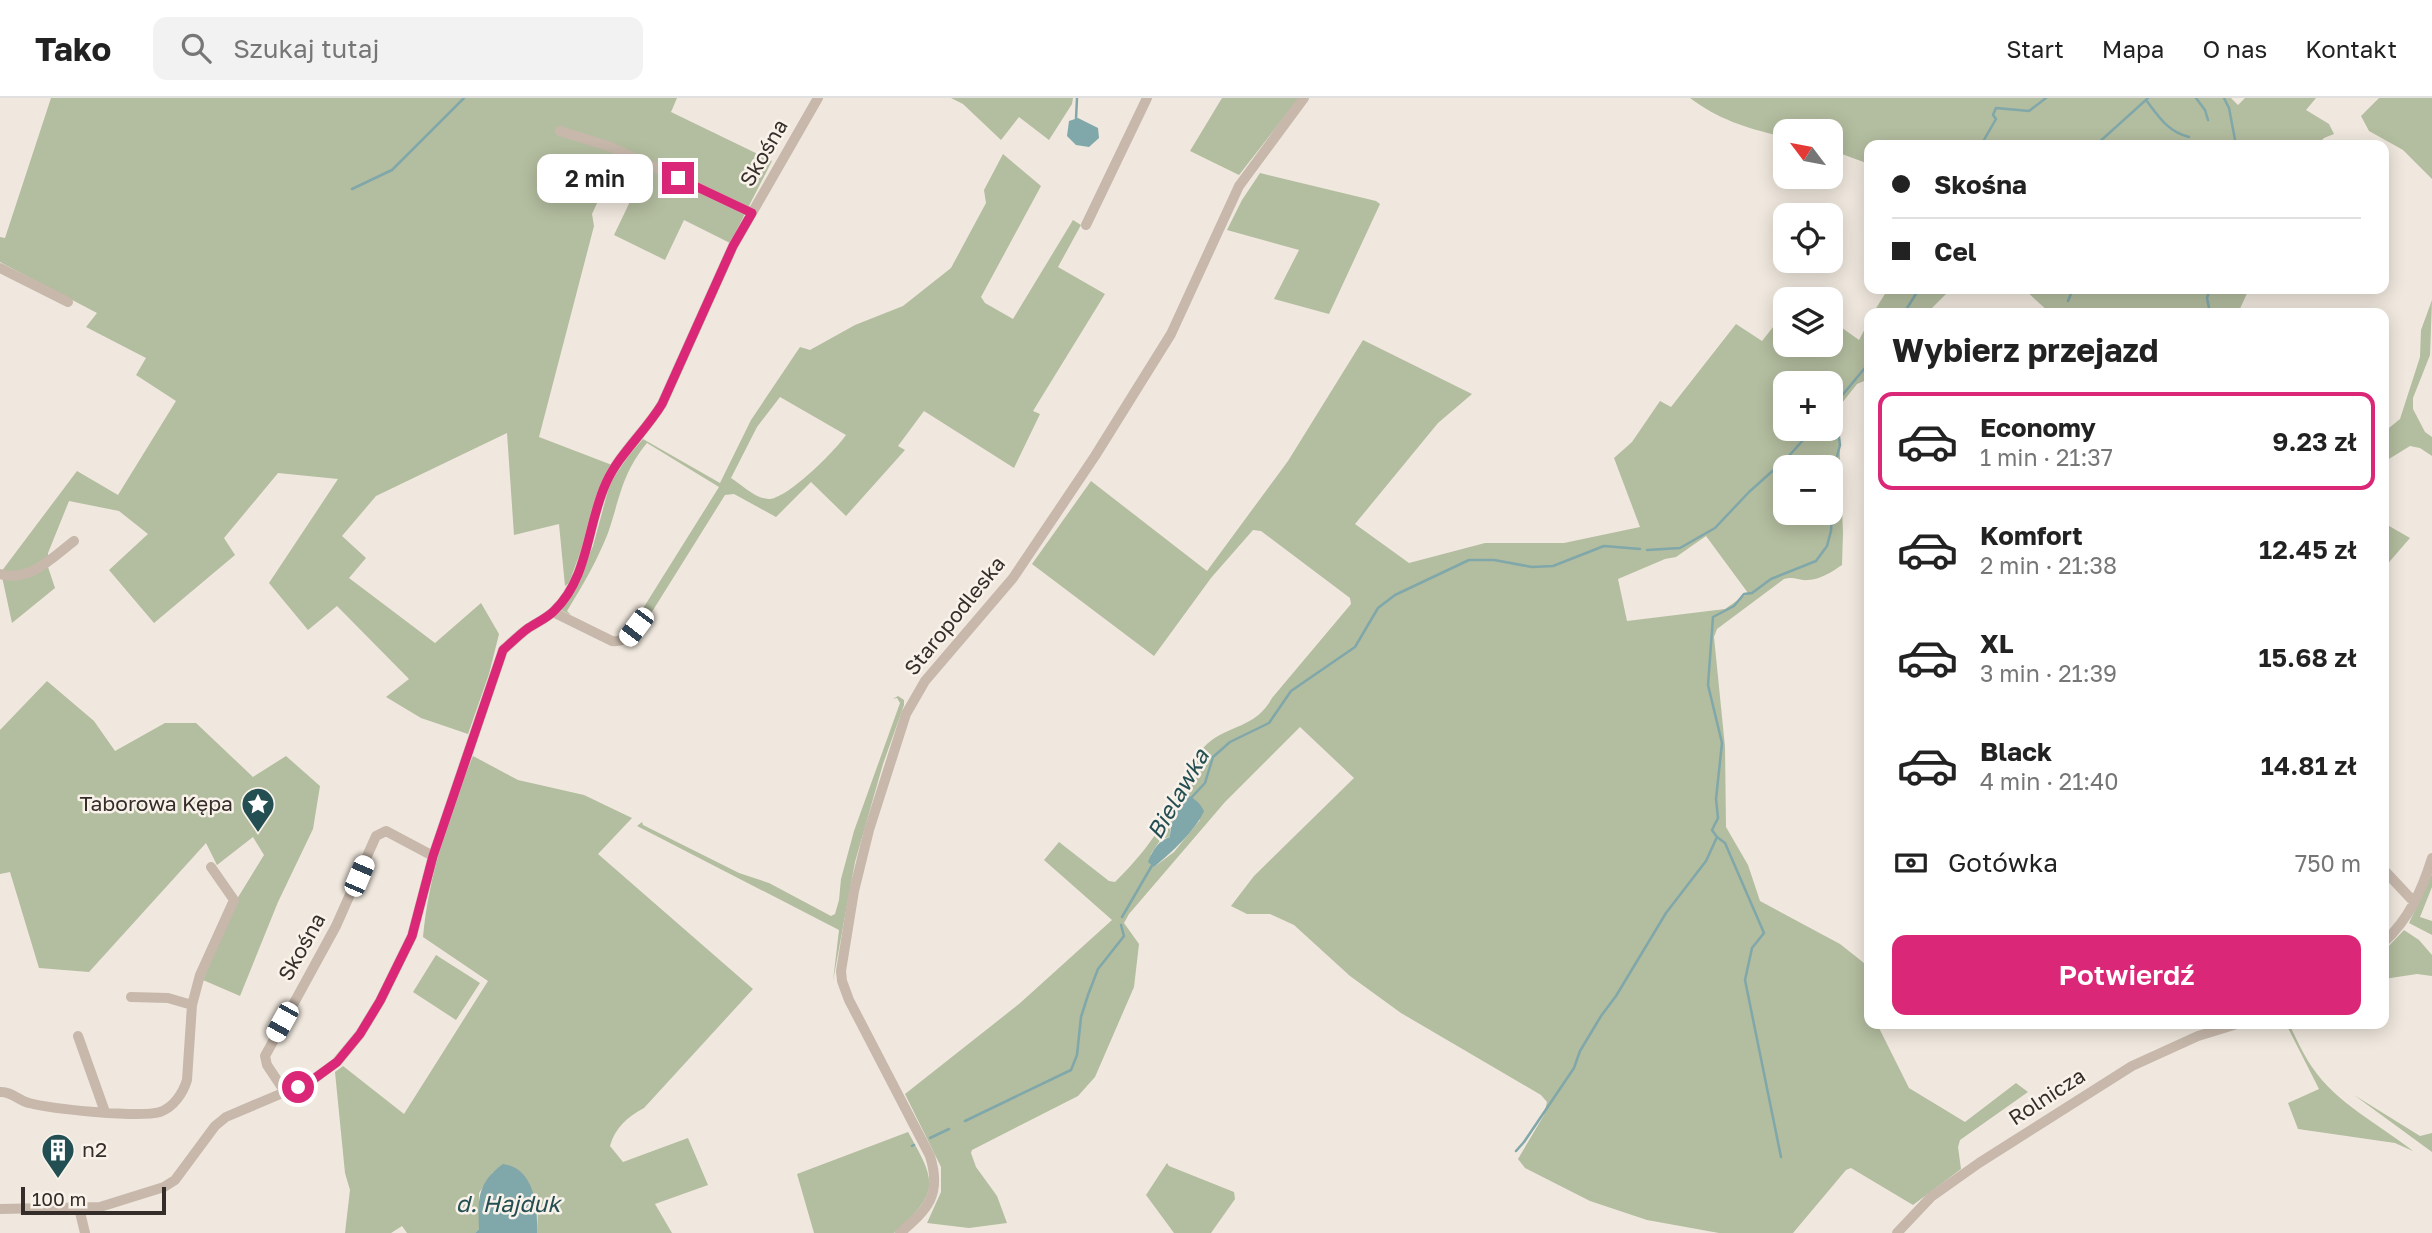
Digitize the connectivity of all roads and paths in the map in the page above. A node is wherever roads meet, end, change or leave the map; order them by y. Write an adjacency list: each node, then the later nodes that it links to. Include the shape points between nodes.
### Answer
1 (818, 98): 5 (street, Skośna)
2 (1147, 98): 6 (street)
3 (1304, 98): 29 (street, Staropodleska, via 1239,186 1171,334 1095,456 1013,578 925,681 906,714 869,830 841,971 849,1000 936,1174 925,1212)
4 (560, 131): 5 (street, via 611,147)
5 (752, 213): 11 (street, Skośna, via 667,394 606,482 573,583)
6 (1086, 225)
7 (0, 268): 8 (street)
8 (68, 302)
9 (74, 541): 10 (street, via 21,576)
10 (0, 574)
11 (554, 612): 12 (street, via 618,642 627,639); 13 (street, Skośna, via 503,650)
12 (645, 615)
13 (433, 856): 23 (street, Skośna, via 412,936 360,1034 337,1062); 23 (street, Skośna, via 386,831 376,836 336,926 265,1056)
14 (2432, 858): 17 (street)
15 (211, 867): 20 (street, via 234,900 200,975)
16 (2389, 875): 17 (street)
17 (2414, 902): 18 (street)
18 (2389, 938)
19 (131, 997): 20 (street, via 168,998)
20 (192, 1005): 25 (street, via 183,1092 160,1112)
21 (2220, 1029): 30 (street, Rolnicza, via 2132,1066 1931,1197)
22 (78, 1036): 25 (street)
23 (285, 1092): 26 (street, Skośna, via 215,1126 175,1180 164,1187 100,1208)
24 (0, 1093): 25 (street, via 31,1104)
25 (106, 1112)
26 (79, 1208): 27 (street, Skośna); 28 (street)
27 (0, 1209)
28 (85, 1233)
29 (900, 1233)
30 (1897, 1233)

